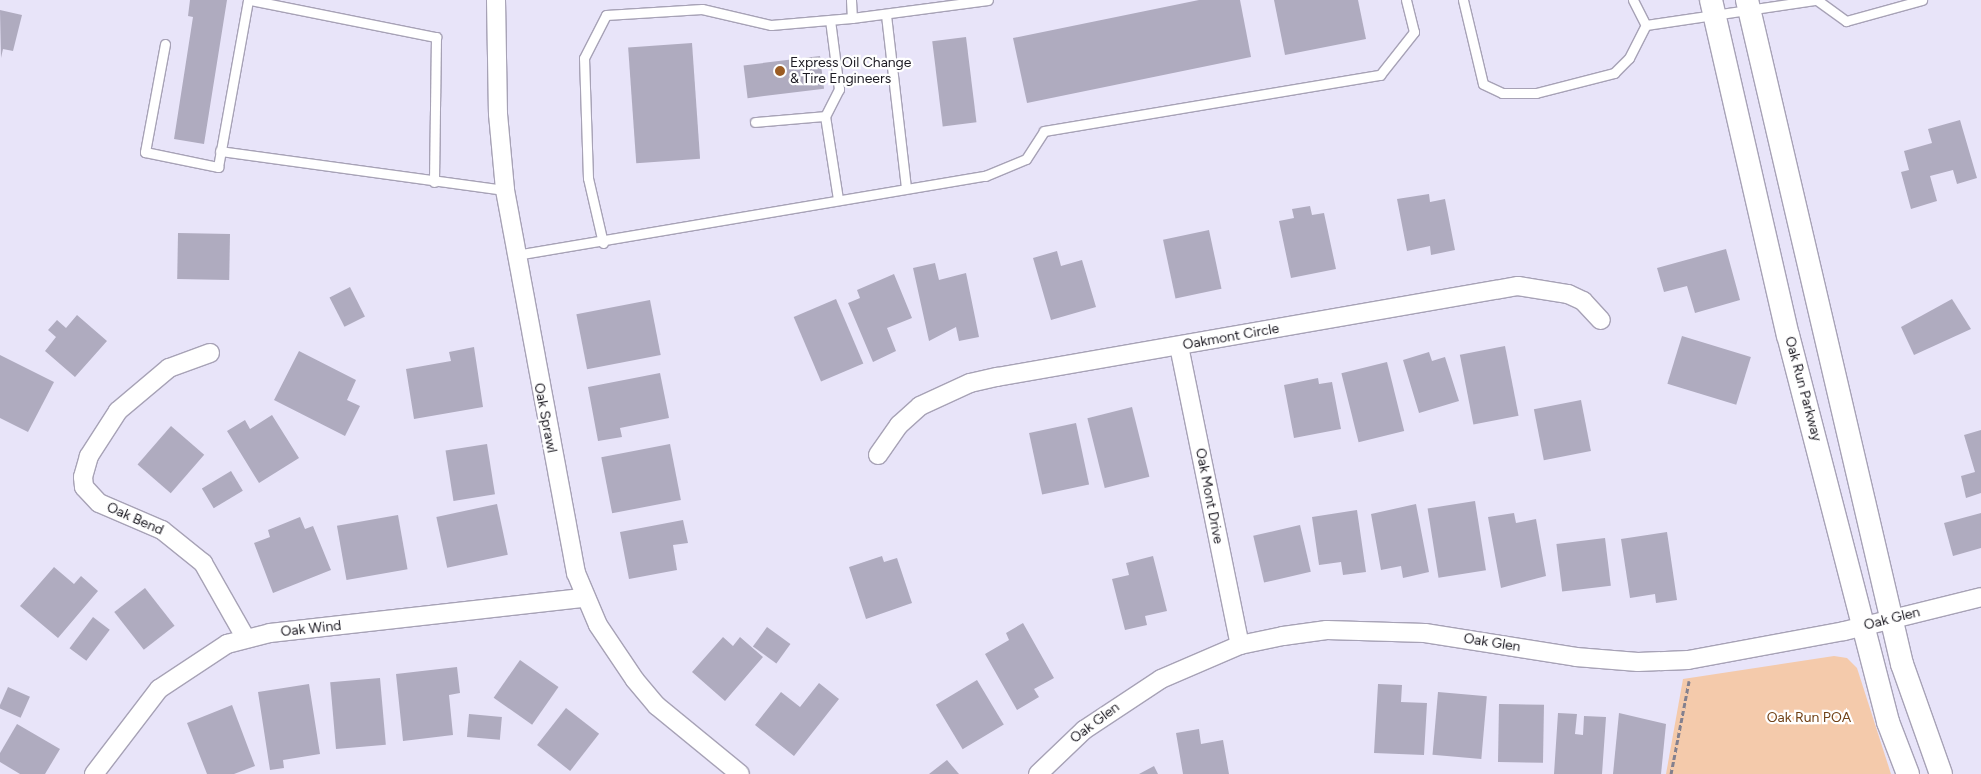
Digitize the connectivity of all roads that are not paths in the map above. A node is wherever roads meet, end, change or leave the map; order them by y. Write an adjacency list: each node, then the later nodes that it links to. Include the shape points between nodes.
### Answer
1 (249, 0): 19 (lane); 20 (lane, via 436,37)
2 (496, 0): 22 (street, Oak Sprawl, via 498,114)
3 (851, 0): 13 (lane)
4 (988, 0): 12 (lane)
5 (1406, 0): 21 (lane, via 1414,32 1380,75 1044,131 1026,159 986,176)
6 (1463, 0): 15 (lane, via 1483,84 1502,93 1536,93 1614,73 1629,58)
7 (1632, 0): 15 (lane)
8 (1816, 0): 9 (lane, via 1846,21); 10 (lane)
9 (1922, 0)
10 (1748, 4): 11 (lane); 32 (street)
11 (1713, 8): 15 (lane); 33 (street, Oak Run Parkway, via 1788,335)
12 (886, 15): 13 (lane); 21 (lane)
13 (852, 18): 14 (lane)
14 (830, 20): 17 (lane, via 839,89); 24 (lane, via 771,26 702,9 606,15 584,58 588,178)
15 (1646, 25)
16 (164, 44): 19 (lane, via 145,152 218,167)
17 (825, 116): 18 (lane); 23 (lane)
18 (755, 122)
19 (220, 151): 20 (lane)
20 (434, 182): 22 (lane)
21 (906, 188): 23 (lane)
22 (505, 190): 25 (street, Oak Sprawl)
23 (838, 199): 24 (lane)
24 (603, 243): 25 (lane)
25 (516, 255): 31 (street, Oak Sprawl, via 569,547)
26 (1601, 320): 27 (street, Oakmont Circle, via 1583,301 1568,294 1518,286)
27 (1179, 346): 29 (street, Oakmont Circle, via 970,383 920,406 899,425); 35 (street, Oak Mont Drive)
28 (210, 353): 34 (street, Oak Bend, via 169,368 118,411 89,456 83,477 84,487 99,503 162,530 202,563)
29 (878, 455)
30 (1981, 597): 32 (street, Oak Glen)
31 (584, 598): 34 (street, Oak Wind); 37 (street, Oak Sprawl, via 615,653 657,706)
32 (1893, 619): 33 (street, Oak Glen); 40 (street, via 1913,702)
33 (1865, 626): 35 (street, Oak Glen, via 1688,660 1638,662 1416,632 1327,630); 39 (street, Oak Run Parkway, via 1888,722)
34 (245, 638): 36 (street, Oak Wind, via 205,655 159,689)
35 (1240, 645): 38 (street, Oak Glen, via 1170,675 1124,702 1084,730)
36 (94, 774)
37 (740, 774)
38 (1038, 774)
39 (1908, 774)
40 (1941, 774)

